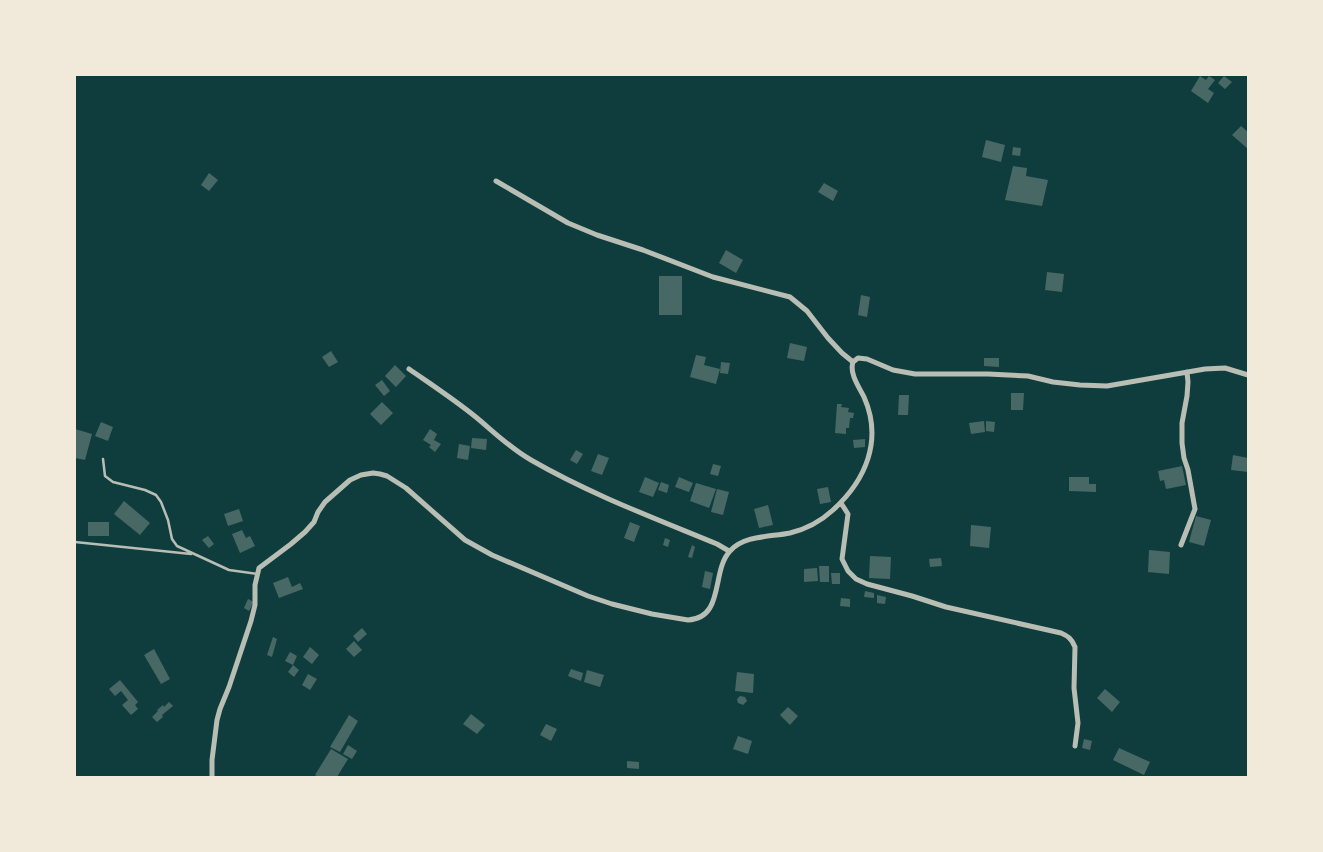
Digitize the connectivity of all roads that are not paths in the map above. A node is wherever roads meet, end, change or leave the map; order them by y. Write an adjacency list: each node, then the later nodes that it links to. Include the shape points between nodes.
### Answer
1 (496, 181): 2 (street, via 568,223 597,235 714,277 790,297)
2 (853, 362): 4 (street, via 861,357 893,370 915,374 1028,376 1080,386 1107,386); 7 (street, via 852,369 870,415 872,436 866,467)
3 (409, 369): 10 (street, via 531,460 591,491)
4 (1187, 372): 5 (street, via 1225,368); 9 (street, via 1182,443 1195,509)
5 (1248, 375)
6 (103, 459): 11 (lane, via 105,476 113,482 156,495 168,520 172,539 177,546)
7 (840, 503): 10 (street, via 811,526 740,543); 13 (street, via 848,514 842,559 856,579 946,607 1061,633 1073,641 1078,724)
8 (75, 542): 11 (lane)
9 (1181, 545)
10 (729, 551): 12 (street, via 723,562 716,594 704,616 688,620 636,611 588,596 478,547 454,531 406,488 387,476 373,473 350,480 325,502 305,532 259,568)
11 (195, 555): 12 (lane, via 229,570)
12 (257, 574): 14 (street, via 255,605 217,720)
13 (1075, 746)
14 (212, 777)

